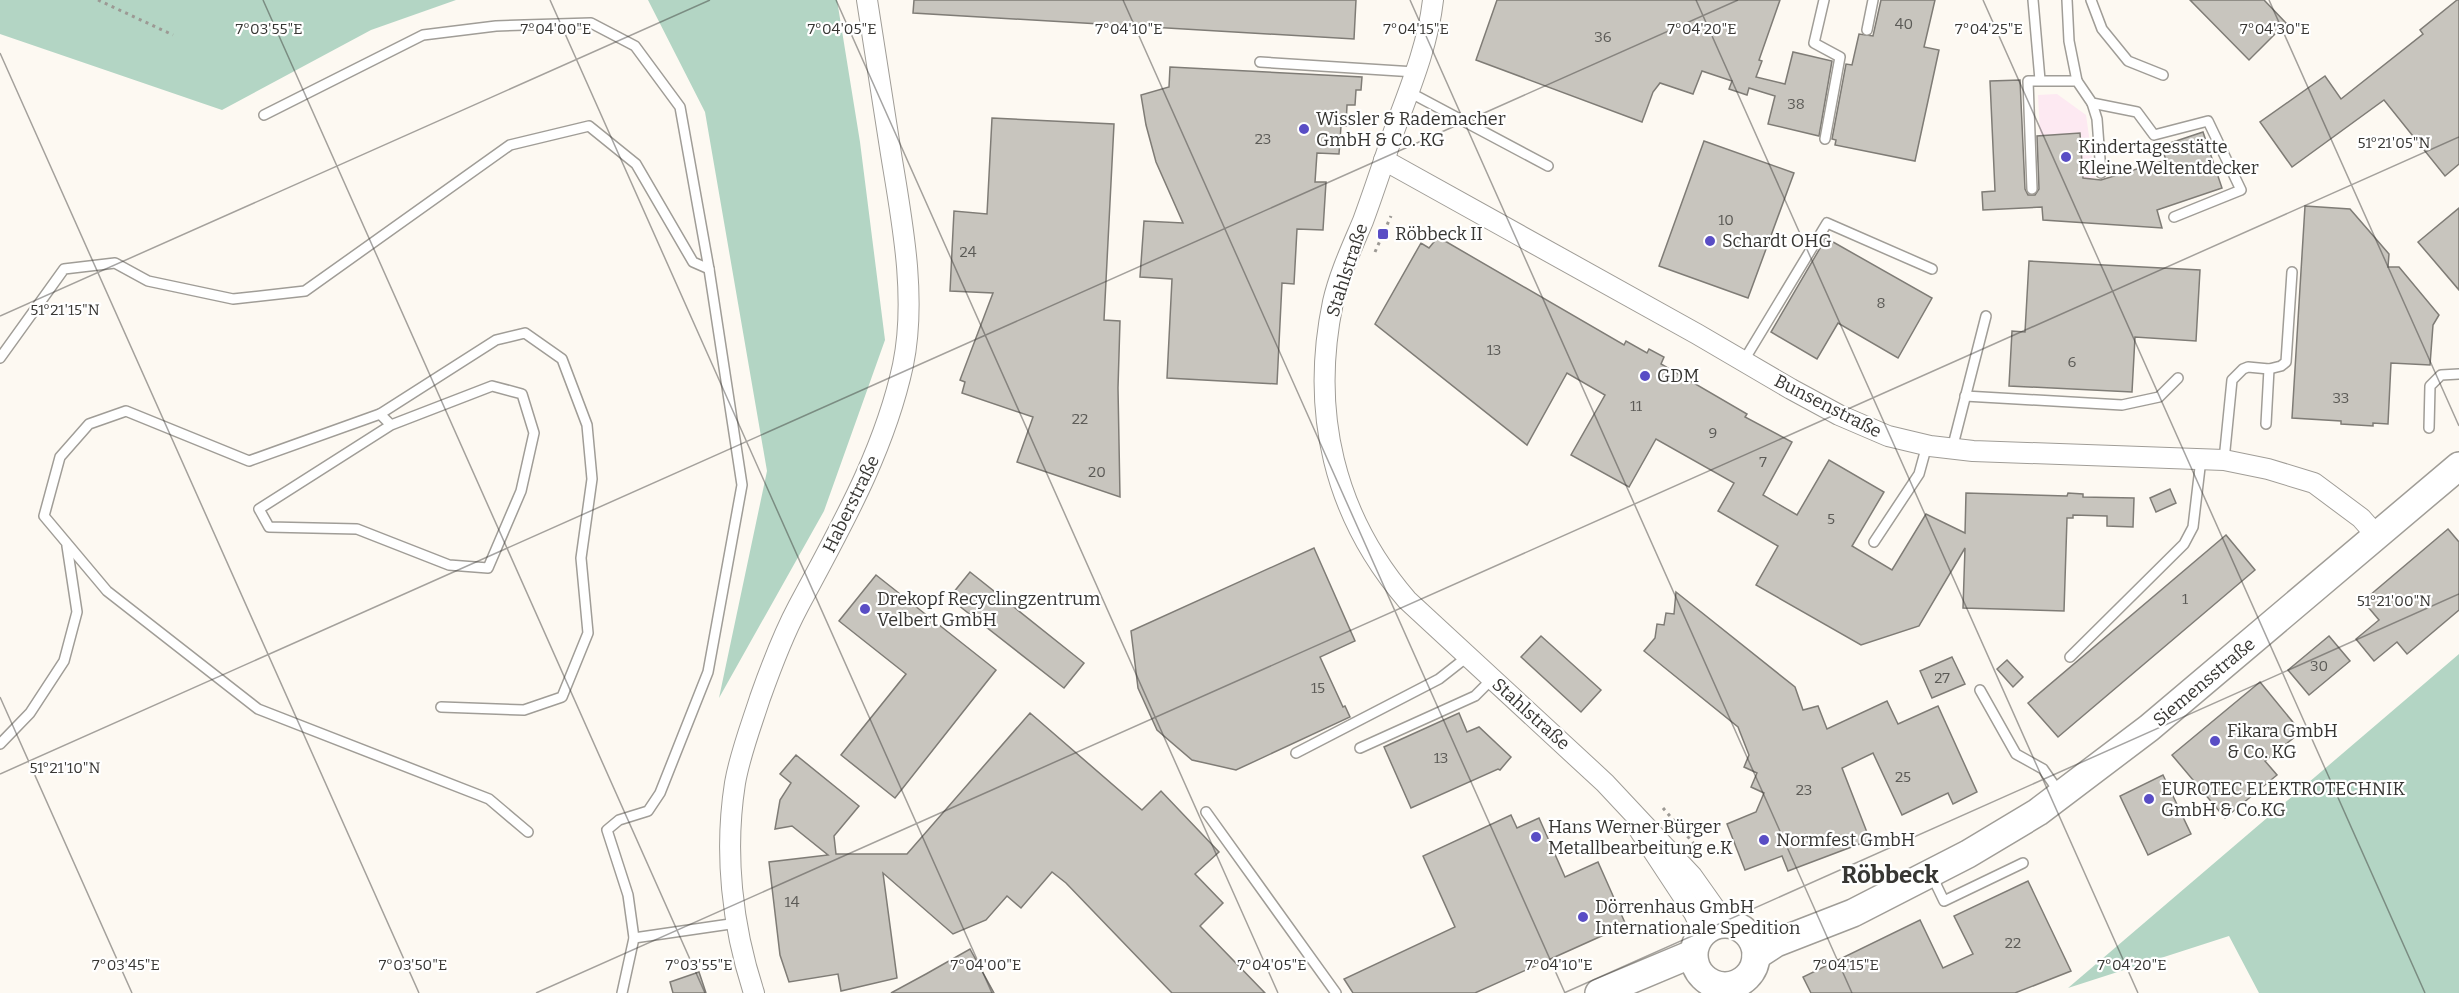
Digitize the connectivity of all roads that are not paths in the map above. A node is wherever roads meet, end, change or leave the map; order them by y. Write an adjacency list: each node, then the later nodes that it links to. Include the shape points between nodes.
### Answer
1 (867, 0): 58 (street, Haberstraße, via 906,258 904,361 880,445 776,652 747,737 735,782 731,828 731,889)
2 (1433, 0): 10 (street, Stahlstraße)
3 (1824, 0): 17 (lane, via 1814,43 1840,57)
4 (1873, 0): 8 (lane)
5 (2033, 0): 12 (lane)
6 (2067, 0): 13 (lane, via 2068,41)
7 (2091, 0): 11 (lane, via 2102,29 2128,61)
8 (1867, 30)
9 (1260, 62): 10 (lane)
10 (1415, 72): 14 (street, Stahlstraße)
11 (2163, 75)
12 (2040, 80): 13 (lane); 21 (lane, via 2028,81)
13 (2078, 81): 15 (lane)
14 (1409, 92): 18 (street, Stahlstraße); 19 (lane)
15 (2091, 103): 20 (lane, via 2097,119); 22 (lane, via 2137,112 2154,135 2208,121 2241,190)
16 (264, 115): 23 (lane, via 423,35 496,26 591,23 635,46 680,107)
17 (1825, 139)
18 (1384, 160): 28 (street, Bunsenstraße); 45 (street, Stahlstraße, via 1333,300 1323,376 1326,429 1344,494 1381,568 1407,600)
19 (1548, 166)
20 (2101, 173)
21 (2032, 189)
22 (2174, 217)
23 (709, 269): 27 (lane, via 693,262 636,164 589,126 510,145 304,291 232,299 148,281 115,263 63,269); 59 (lane, via 742,485 708,672 660,793 648,811 619,820 607,830 628,895)
24 (1932, 269): 28 (lane, via 1827,222)
25 (2292, 272): 29 (lane, via 2288,354 2281,366)
26 (1986, 316): 32 (lane)
27 (0, 358)
28 (1743, 362): 37 (street, Bunsenstraße, via 1839,415 1888,436)
29 (2269, 369): 34 (lane); 40 (lane, via 2248,367 2232,380)
30 (2459, 374): 36 (lane, via 2441,375 2430,386)
31 (2178, 378): 32 (lane, via 2159,397 2122,405)
32 (1965, 396): 38 (lane)
33 (380, 414): 35 (lane); 44 (lane, via 249,461 126,411 89,423 60,457 45,516); 49 (lane, via 496,340 525,333 562,359 587,425 592,479 580,558 588,633 562,697 524,710)
34 (2266, 423)
35 (391, 425): 35 (lane, via 492,386 522,394 534,433 521,491 488,568 448,565 357,529 269,527 259,509)
36 (2429, 428)
37 (1927, 445): 38 (street, Bunsenstraße); 43 (lane, via 1919,474)
38 (1952, 449): 39 (street, Bunsenstraße)
39 (2201, 459): 40 (street, Bunsenstraße); 46 (lane, via 2193,527 2184,544)
40 (2224, 460): 42 (street, Bunsenstraße, via 2291,474 2314,483 2361,518)
41 (2459, 466): 42 (street, Siemensstraße)
42 (2377, 536): 53 (street, Siemensstraße, via 2149,728)
43 (1874, 542)
44 (67, 543): 50 (lane, via 77,612 64,661 30,713); 55 (lane, via 107,591 258,709 489,799)
45 (1467, 657): 47 (street, Stahlstraße); 52 (lane, via 1439,679)
46 (2070, 657)
47 (1492, 679): 51 (lane, via 1475,696); 60 (street, Stahlstraße, via 1575,753 1692,876)
48 (1980, 690): 53 (lane, via 2016,754 2043,769)
49 (441, 707)
50 (0, 744)
51 (1360, 748)
52 (1296, 753)
53 (2061, 795): 57 (street, Siemensstraße, via 1994,839)
54 (1206, 812): 63 (lane)
55 (528, 832)
56 (2023, 863): 57 (lane, via 1944,901)
57 (1930, 872): 60 (street, Siemensstraße, via 1853,913)
58 (737, 923): 59 (lane); 62 (street, Haberstraße)
59 (634, 938): 61 (lane)
60 (1729, 958): 64 (street, Siemensstraße); 65 (street, Siemensstraße, via 1679,978); 66 (street, Stahlstraße)
61 (622, 993)
62 (754, 993)
63 (1336, 993)
64 (1599, 993)
65 (1624, 993)
66 (1765, 993)

